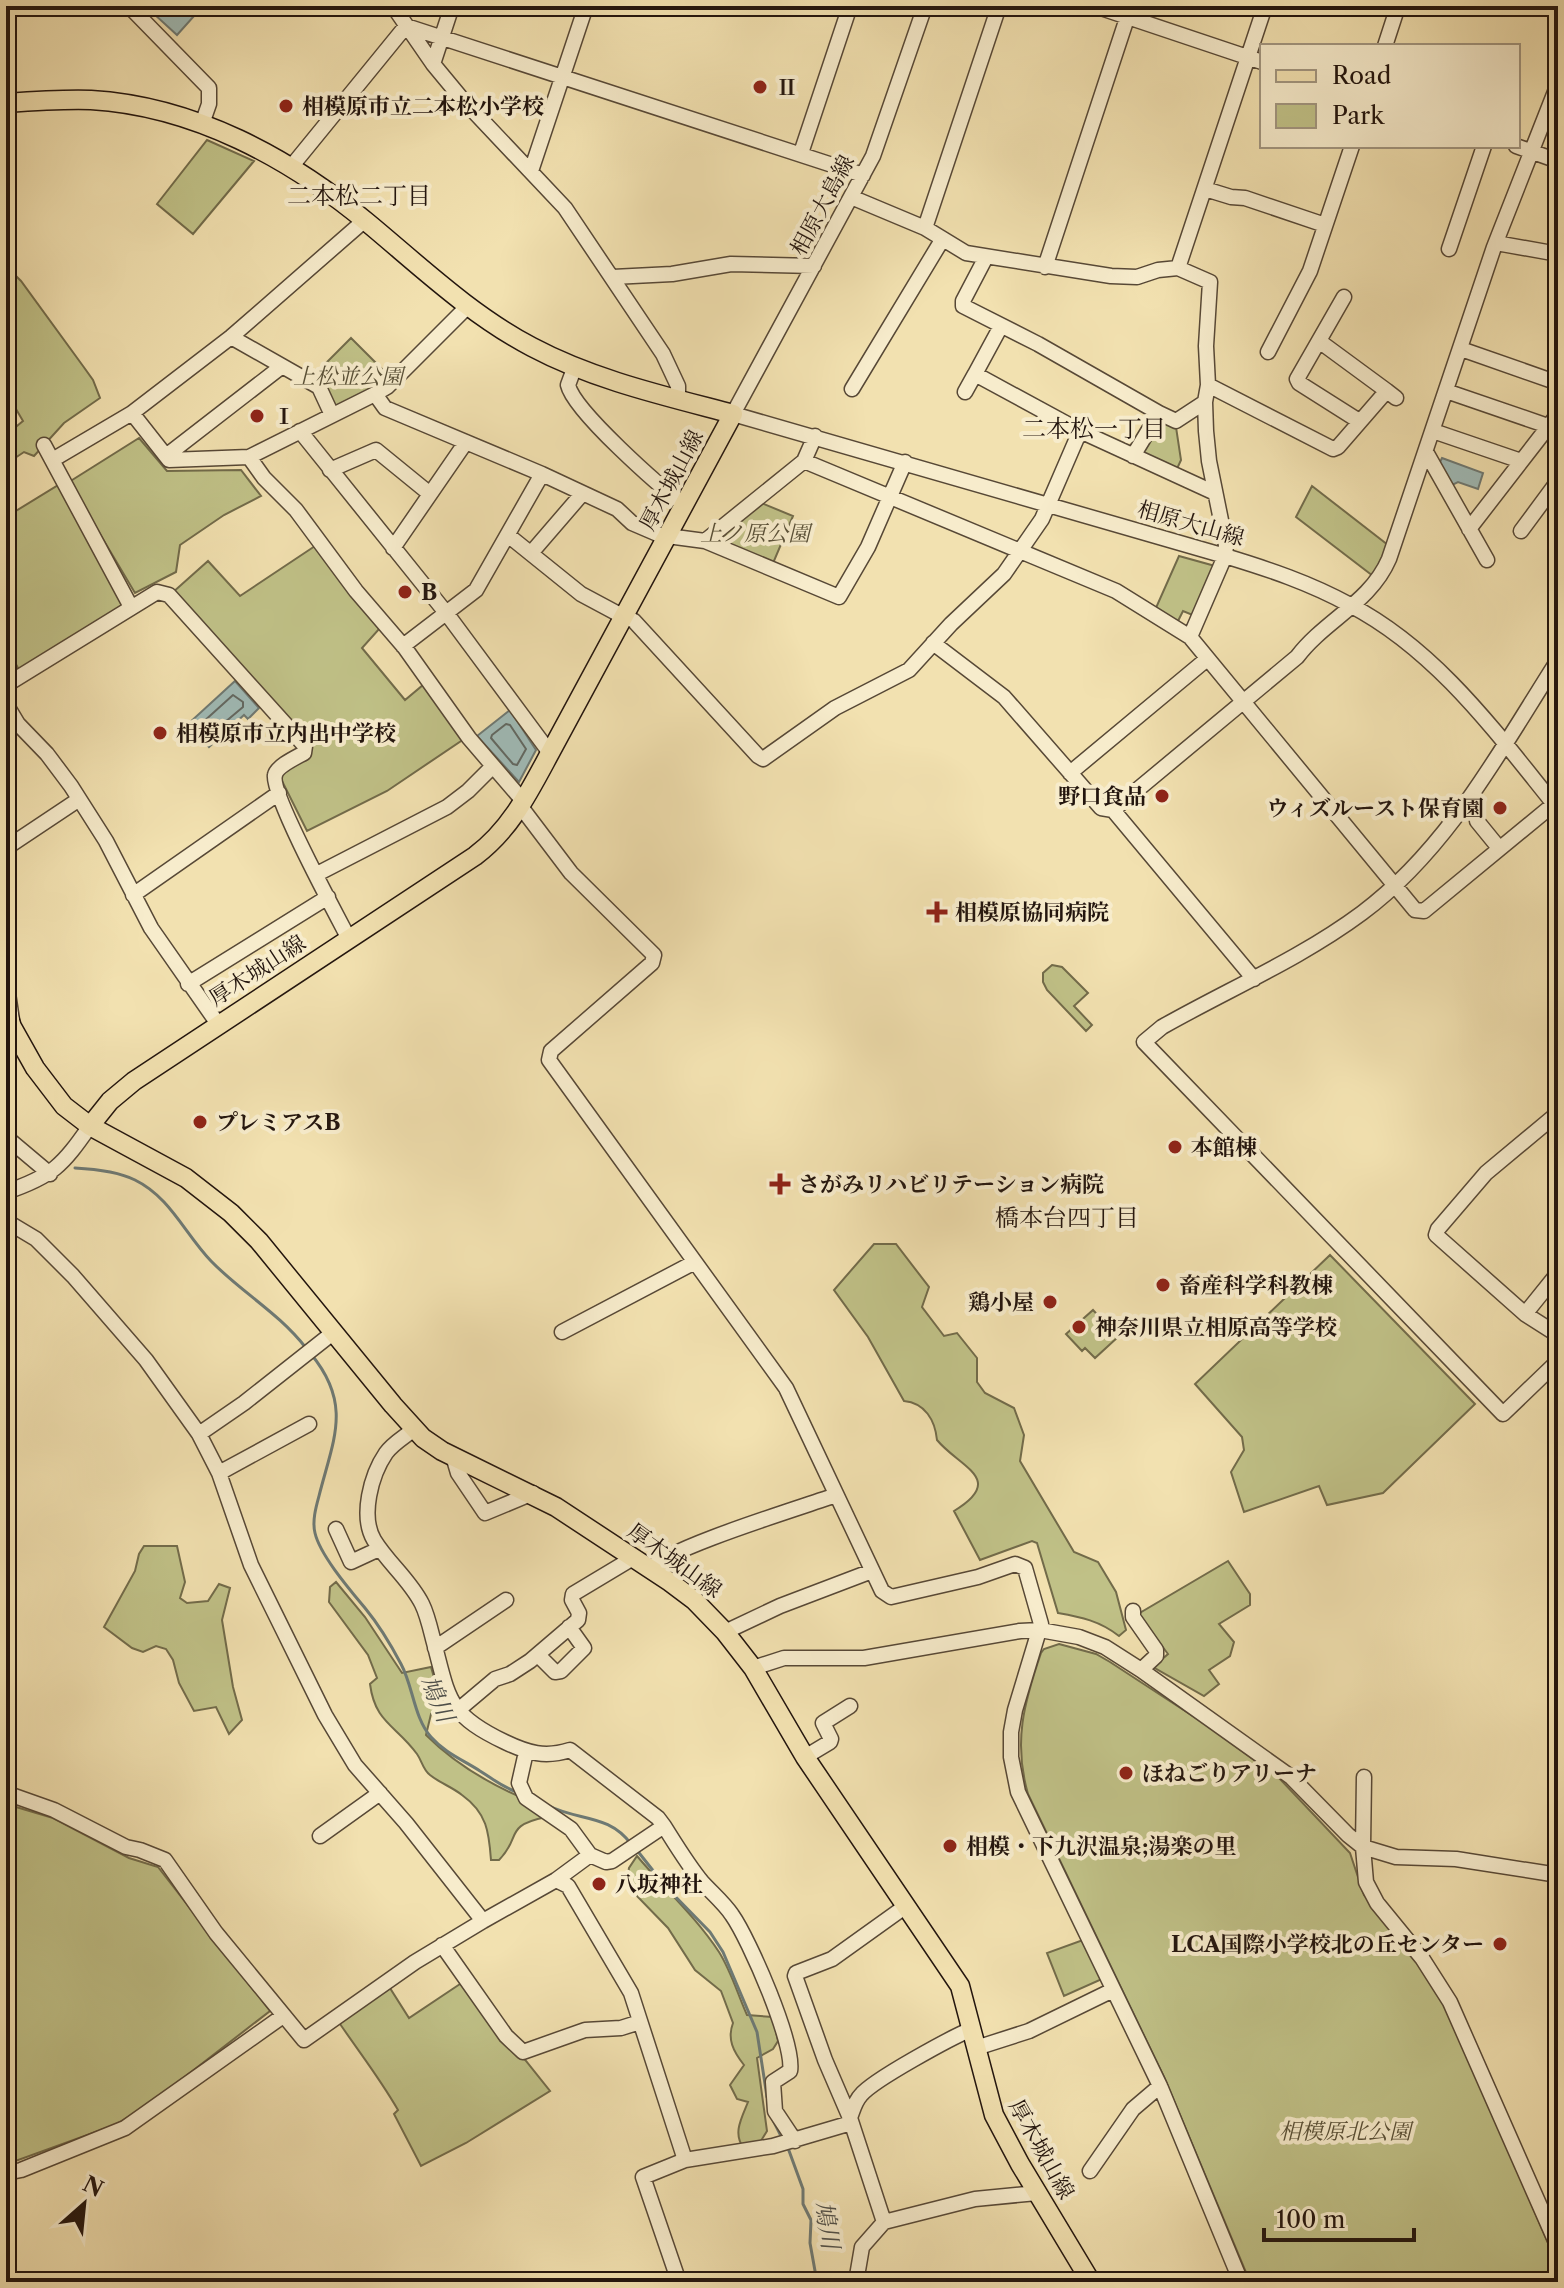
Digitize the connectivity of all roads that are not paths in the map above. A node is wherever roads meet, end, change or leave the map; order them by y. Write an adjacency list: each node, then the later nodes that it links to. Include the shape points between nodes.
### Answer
1 (129, 6): 20 (street, via 209,88)
2 (393, 6): 12 (street)
3 (452, 6): 13 (street)
4 (586, 6): 17 (street)
5 (850, 6): 25 (street)
6 (925, 6): 29 (street, 相原大島線, via 878,146)
7 (999, 6): 34 (street)
8 (1095, 6): 11 (street)
9 (1265, 6): 15 (street)
10 (1398, 6): 14 (street)
11 (1129, 12): 15 (street); 41 (street)
12 (406, 26): 13 (street); 16 (street); 27 (street)
13 (442, 37): 16 (street); 17 (street)
14 (1386, 44)
15 (1255, 60): 30 (street)
16 (433, 64): 28 (street)
17 (563, 76): 25 (street); 28 (street)
18 (1558, 84): 24 (street)
19 (6, 103): 20 (main road, 厚木城山線, via 124,104)
20 (202, 124): 27 (main road, 厚木城山線)
21 (1520, 147): 24 (street)
22 (1351, 148): 33 (street)
23 (1483, 148): 37 (street)
24 (1532, 151): 26 (street); 36 (street)
25 (801, 153): 29 (street)
26 (1557, 164)
27 (291, 167): 32 (main road, 厚木城山線)
28 (531, 171): 43 (street, via 565,208)
29 (863, 175): 31 (street, 相原大島線)
30 (1205, 189): 33 (street); 42 (street)
31 (851, 197): 34 (street); 40 (street, 相原大島線)
32 (365, 220): 45 (main road, 厚木城山線); 47 (street)
33 (1325, 225): 50 (street, via 1310,271)
34 (925, 228): 35 (street)
35 (942, 240): 39 (street); 56 (street)
36 (1496, 243): 38 (street); 49 (street)
37 (1449, 249)
38 (1558, 254)
39 (986, 257): 41 (street); 46 (street, via 963,303)
40 (814, 266): 43 (street, via 731,264); 64 (street, 相原大島線)
41 (1045, 267): 42 (street, via 1137,277)
42 (1178, 268): 55 (street, via 1210,282)
43 (613, 277): 60 (street, via 663,354 678,386)
44 (1344, 297): 48 (street)
45 (468, 306): 51 (main road, 厚木城山線, via 531,347); 59 (street)
46 (1001, 326): 53 (street); 63 (street)
47 (231, 337): 52 (street); 62 (street)
48 (1319, 341): 67 (street, via 1297,381); 67 (street, via 1392,395)
49 (1461, 349): 54 (street); 57 (street)
50 (1268, 352)
51 (575, 366): 60 (main road, 厚木城山線); 90 (street, via 568,385 574,399)
52 (281, 367): 66 (street, via 319,387); 76 (street)
53 (975, 374): 58 (street); 70 (street)
54 (1558, 383)
55 (1208, 385): 61 (street); 67 (street, via 1333,449)
56 (852, 389)
57 (1446, 391): 68 (street); 71 (street)
58 (965, 392)
59 (375, 394): 66 (street); 73 (street, via 385,408)
60 (678, 399): 64 (main road, 厚木城山線)
61 (1205, 402): 63 (street, via 1176,421); 86 (street)
62 (132, 413): 76 (street); 79 (street)
63 (1159, 413): 77 (street)
64 (733, 414): 72 (street, 相原大山線); 90 (main road, 厚木城山線)
65 (1558, 414): 68 (street)
66 (332, 415): 69 (street)
67 (1359, 421)
68 (1548, 426): 81 (street)
69 (300, 431): 78 (street); 83 (street)
70 (1080, 431): 77 (street); 91 (street)
71 (1433, 431): 75 (street); 81 (street)
72 (815, 436): 80 (street); 82 (street, 相原大山線)
73 (466, 442): 84 (street); 87 (street)
74 (44, 445): 79 (street)
75 (1426, 452): 92 (street); 102 (street, via 1383,572)
76 (166, 456): 78 (street)
77 (1133, 456): 86 (street)
78 (249, 457): 108 (street)
79 (54, 459): 103 (street)
80 (804, 461): 89 (street); 96 (street)
81 (1521, 461): 92 (street)
82 (905, 462): 89 (street); 91 (street, 相原大山線)
83 (330, 470): 87 (street, via 376,450); 97 (street)
84 (542, 474): 88 (street); 94 (street)
85 (1558, 481): 93 (street)
86 (1215, 493): 100 (street)
87 (430, 494): 97 (street)
88 (582, 494): 95 (street); 99 (street)
89 (890, 497): 96 (street, via 839,597); 98 (street)
90 (685, 505): 95 (main road, 厚木城山線)
91 (1049, 505): 98 (street); 100 (street, 相原大山線)
92 (1469, 529): 101 (street)
93 (1521, 531)
94 (509, 536): 99 (street); 104 (street, via 476,590)
95 (667, 537): 96 (street); 105 (main road, 厚木城山線)
96 (705, 541)
97 (393, 548): 104 (street)
98 (1020, 551): 106 (street, via 1116,591); 107 (street, via 1004,574)
99 (532, 552): 105 (street, via 581,594)
100 (1225, 556): 102 (street, 相原大山線, via 1280,573); 106 (street)
101 (1487, 560)
102 (1353, 606): 112 (street); 114 (street, 相原大山線, via 1435,666)
103 (131, 607): 111 (street); 118 (street, via 157,592 169,595 305,746 304,753 275,772)
104 (447, 614): 108 (street); 115 (street)
105 (625, 616): 107 (street, via 763,759 835,708 909,670); 115 (main road, 厚木城山線)
106 (1190, 637): 109 (street)
107 (933, 643): 117 (street, via 1004,697)
108 (403, 646): 116 (street)
109 (1207, 659): 112 (street); 117 (street)
110 (1558, 660): 114 (street)
111 (6, 685)
112 (1243, 702): 122 (street); 127 (street)
113 (6, 704): 119 (street)
114 (1504, 744): 121 (street, 相原大山線); 127 (street, via 1443,835)
115 (550, 753): 120 (main road, 厚木城山線)
116 (493, 766): 120 (street); 126 (street, via 447,807)
117 (1070, 773): 122 (street, via 1101,808)
118 (279, 793): 126 (street); 128 (street)
119 (78, 800): 124 (street); 128 (street)
120 (522, 804): 130 (main road, 厚木城山線, via 484,849); 142 (street, via 571,873 652,951 652,963 551,1051 549,1060)
121 (1556, 806): 125 (street)
122 (1113, 810): 131 (street)
123 (1477, 821): 125 (street)
124 (6, 848)
125 (1499, 848): 127 (street, via 1421,912)
126 (317, 874): 129 (street)
127 (1395, 885): 131 (street, via 1329,935)
128 (133, 895): 133 (street)
129 (328, 897): 130 (street); 133 (street)
130 (349, 939): 135 (main road, 厚木城山線)
131 (1254, 979): 148 (street, via 1162,1027 1144,1042 1503,1414)
132 (6, 980): 134 (street)
133 (188, 984): 135 (street)
134 (9, 1018): 137 (main road, 厚木城山線, via 47,1086)
135 (218, 1024): 137 (main road, 厚木城山線, via 121,1090)
136 (1558, 1113): 144 (street, via 1486,1173 1436,1232)
137 (90, 1126): 139 (street); 145 (main road, 厚木城山線, via 168,1166 213,1197 259,1241)
138 (6, 1137): 139 (street)
139 (50, 1174): 140 (street)
140 (6, 1192)
141 (6, 1221): 151 (street, via 36,1239 73,1276 146,1360)
142 (695, 1262): 146 (street); 155 (street, via 786,1388)
143 (1558, 1273): 144 (street)
144 (1525, 1314): 147 (street)
145 (334, 1332): 150 (main road, 厚木城山線); 151 (street)
146 (562, 1332)
147 (1558, 1335)
148 (1558, 1361)
149 (309, 1424): 153 (street)
150 (414, 1429): 152 (main road, 厚木城山線); 157 (street, via 386,1453 371,1491 368,1523)
151 (199, 1434): 153 (street)
152 (453, 1456): 154 (main road, 厚木城山線); 154 (street, via 485,1513)
153 (219, 1473): 176 (street, via 251,1565 304,1676 350,1757)
154 (533, 1493): 158 (main road, 厚木城山線)
155 (836, 1495): 159 (street, via 691,1546); 160 (street)
156 (336, 1529): 157 (street, via 351,1562)
157 (379, 1549): 166 (street, via 422,1603)
158 (633, 1558): 159 (main road, 厚木城山線); 163 (street, via 573,1594 580,1617)
159 (650, 1569): 165 (main road, 厚木城山線, via 694,1600)
160 (872, 1571): 164 (street, via 891,1597 1022,1565); 165 (street)
161 (506, 1600): 166 (street)
162 (1133, 1611): 169 (street, via 1156,1650)
163 (569, 1627): 167 (street); 167 (street, via 584,1648 561,1671 555,1672)
164 (1040, 1630): 168 (street, via 864,1658 797,1656); 169 (street, via 1088,1640); 186 (street, via 1015,1710 1013,1770 1023,1803)
165 (725, 1632): 168 (main road, 厚木城山線)
166 (435, 1648): 171 (street, via 442,1681)
167 (538, 1655): 171 (street, via 495,1679)
168 (753, 1668): 173 (main road, 厚木城山線)
169 (1141, 1670): 179 (street, via 1291,1777)
170 (850, 1706): 173 (street, via 823,1723 830,1742)
171 (457, 1711): 172 (street, via 481,1730)
172 (526, 1752): 177 (street, via 551,1755 570,1750); 180 (street, via 523,1793 571,1829)
173 (805, 1757): 183 (main road, 厚木城山線)
174 (1364, 1777): 179 (street)
175 (6, 1793): 187 (street, via 165,1860)
176 (380, 1793): 178 (street); 184 (street)
177 (664, 1826): 180 (street, via 609,1862); 193 (street, via 701,1881 732,1914 784,2031 791,2065 773,2082 775,2111)
178 (320, 1836)
179 (1363, 1847): 181 (street, via 1396,1857 1456,1859); 199 (street, via 1369,1890 1450,2002)
180 (590, 1855): 182 (street)
181 (1558, 1875)
182 (556, 1880): 184 (street); 188 (street, via 568,1886 612,1959)
183 (906, 1906): 189 (main road, 厚木城山線, via 960,1986); 192 (street, via 832,1959 795,1976)
184 (483, 1921): 185 (street)
185 (442, 1945): 187 (street, via 309,2039 304,2040); 188 (street, via 523,2052 585,2030)
186 (1113, 1990): 190 (street, via 1029,2031); 191 (street)
187 (283, 2016): 196 (street, via 125,2128)
188 (640, 2022): 194 (street)
189 (972, 2029): 190 (main road, 厚木城山線); 192 (street, via 863,2092)
190 (976, 2048): 197 (main road, 厚木城山線, via 994,2115)
191 (1160, 2086): 195 (street, via 1133,2109); 203 (street)
192 (850, 2120): 193 (street); 198 (street)
193 (792, 2142): 194 (street)
194 (685, 2160): 200 (street, via 643,2177)
195 (1090, 2171)
196 (6, 2173)
197 (1037, 2193): 198 (street, via 975,2199); 202 (main road, 厚木城山線)
198 (884, 2222): 201 (street, via 862,2247)
199 (1556, 2237)
200 (679, 2282)
201 (856, 2282)
202 (1091, 2282)
203 (1241, 2282)

